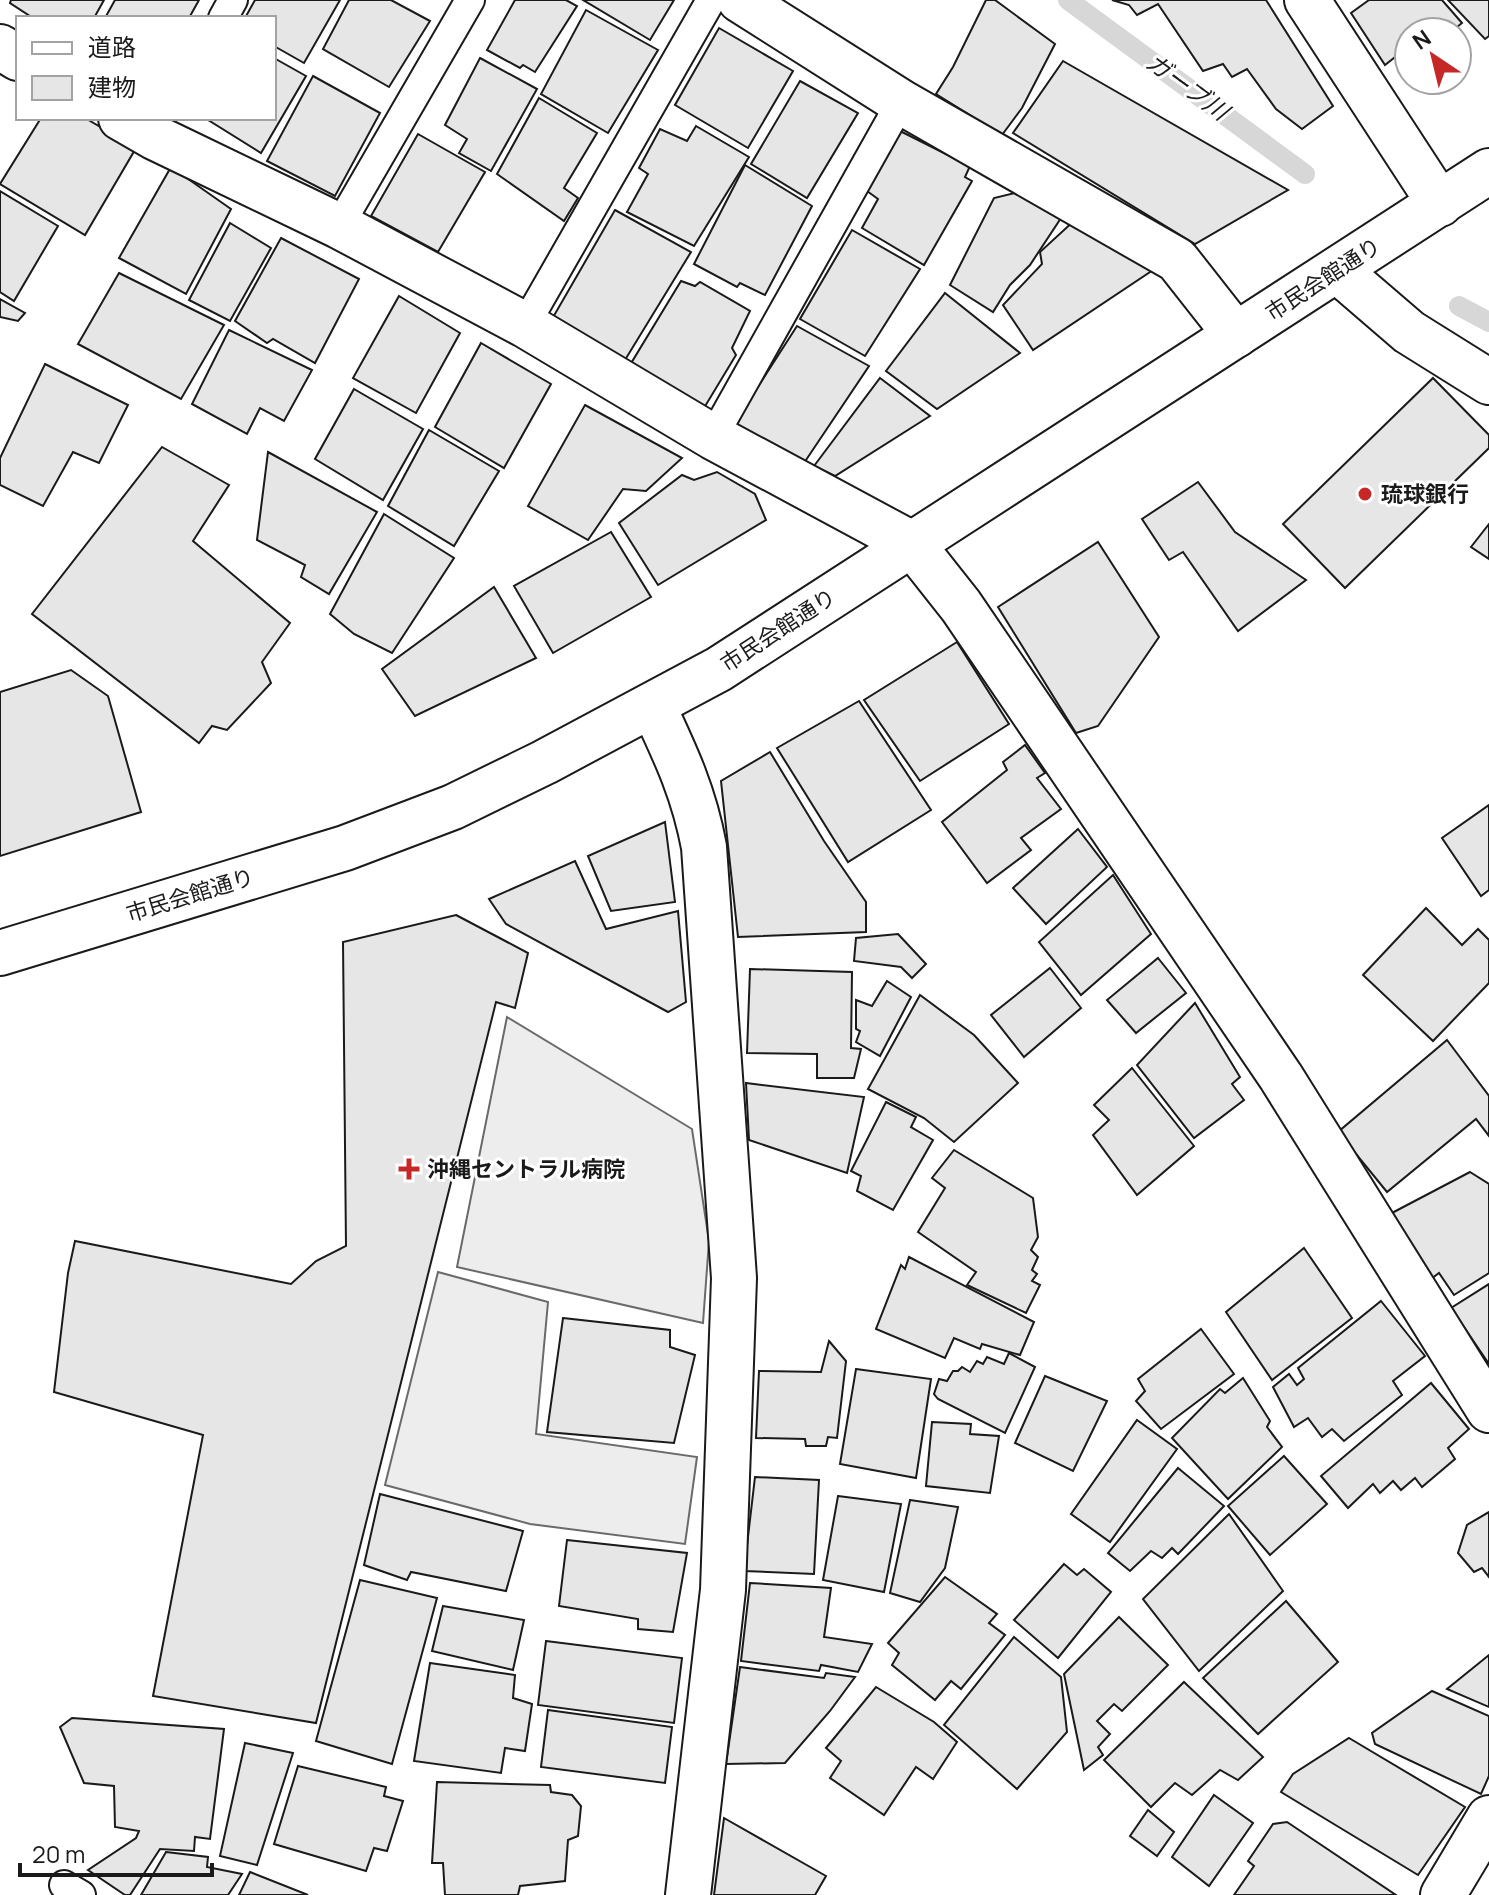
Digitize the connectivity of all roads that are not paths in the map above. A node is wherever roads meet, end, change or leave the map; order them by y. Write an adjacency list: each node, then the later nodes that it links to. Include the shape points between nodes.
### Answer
1 (470, 0): 9 (lane)
2 (711, 0): 11 (lane)
3 (740, 0): 5 (street)
4 (1307, 0): 8 (street)
5 (901, 102): 12 (street, via 1177,260); 14 (lane)
6 (147, 124): 9 (street)
7 (1489, 171): 8 (street, 市民会館通り)
8 (1440, 204): 10 (street, 市民会館通り)
9 (339, 226): 11 (street)
10 (1337, 270): 12 (street, 市民会館通り); 13 (street, via 1409,332)
11 (525, 325): 14 (street)
12 (1236, 335): 15 (street, 市民会館通り)
13 (1489, 382)
14 (713, 437): 15 (street)
15 (912, 544): 16 (street, 市民会館通り); 18 (street, via 961,606 1281,1077)
16 (653, 706): 17 (street, 市民会館通り, via 453,807 402,827); 20 (street, via 687,780 704,847 734,1278 723,1590)
17 (0, 953)
18 (1489, 1410)
19 (1489, 1818): 21 (street)
20 (688, 1895)
21 (1443, 1895)

